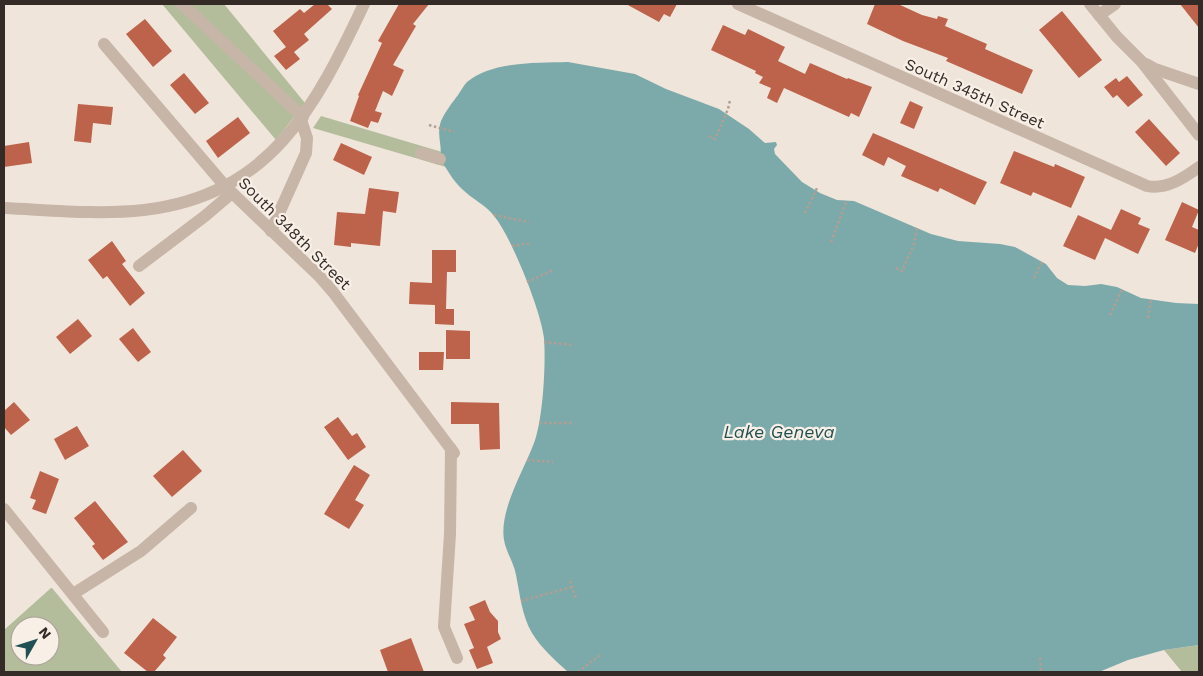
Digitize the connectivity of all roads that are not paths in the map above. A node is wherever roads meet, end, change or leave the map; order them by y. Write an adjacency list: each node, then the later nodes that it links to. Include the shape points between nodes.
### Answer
1 (182, 4): 10 (street)
2 (364, 4): 10 (street)
3 (1090, 4): 6 (street)
4 (1115, 4): 6 (street)
5 (747, 6): 14 (street, South 345th Street, via 1147,186 1163,187)
6 (1099, 15): 8 (street)
7 (104, 44): 15 (street, South 348th Street)
8 (1142, 62): 9 (street); 11 (street)
9 (1199, 84)
10 (302, 118): 15 (street, via 272,153); 17 (street, via 307,138 306,153)
11 (1199, 135)
12 (421, 154): 13 (street)
13 (440, 159)
14 (1199, 167)
15 (228, 190): 16 (street, via 142,210 63,212); 17 (street, South 348th Street); 18 (street, via 205,216)
16 (4, 208)
17 (272, 231): 23 (street, South 348th Street, via 333,292 453,451 444,627)
18 (139, 266)
19 (191, 508): 21 (street, via 141,551)
20 (4, 509): 21 (street)
21 (73, 594): 22 (street)
22 (103, 632)
23 (457, 658)

